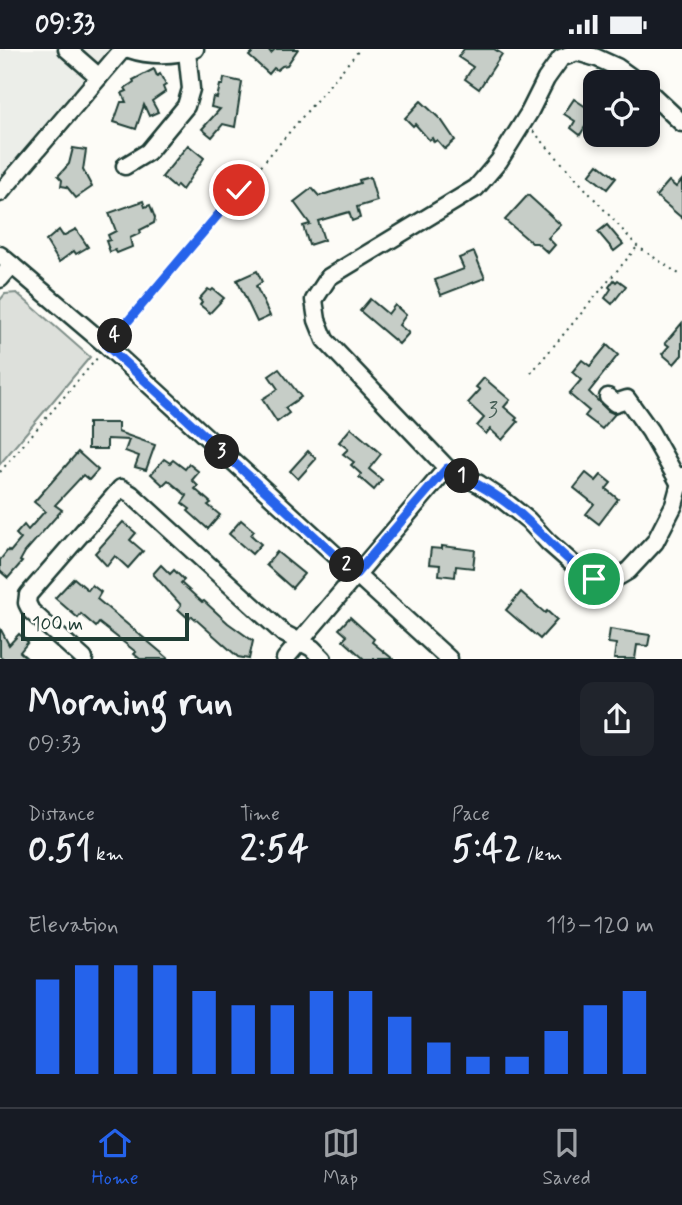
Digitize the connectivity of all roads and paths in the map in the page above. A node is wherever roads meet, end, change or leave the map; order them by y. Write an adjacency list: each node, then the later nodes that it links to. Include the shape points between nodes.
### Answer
1 (67, 49): 6 (street)
2 (126, 49): 4 (street, via 160,55); 6 (street)
3 (360, 49): 16 (path)
4 (191, 50): 10 (street, via 186,106 148,152)
5 (621, 70): 8 (street, via 578,52 561,58)
6 (99, 76): 11 (street)
7 (660, 102): 9 (street)
8 (524, 121): 12 (path); 19 (street, via 476,188 329,277 314,300 325,340)
9 (682, 123)
10 (125, 166)
11 (0, 193)
12 (637, 246): 14 (path); 17 (path)
13 (6, 260): 15 (street); 16 (street)
14 (682, 276)
15 (0, 279)
16 (99, 353): 20 (path); 22 (street)
17 (531, 373)
18 (608, 397): 21 (street, via 615,403 627,399)
19 (447, 468): 21 (street, via 503,500 581,571 611,581 628,571 655,542); 22 (street)
20 (0, 472)
21 (681, 480)
22 (356, 574): 23 (street); 27 (street)
23 (299, 643): 24 (street, via 121,488 28,595 31,611); 25 (street); 26 (street)
24 (84, 659)
25 (285, 659)
26 (323, 659)
27 (449, 659)

